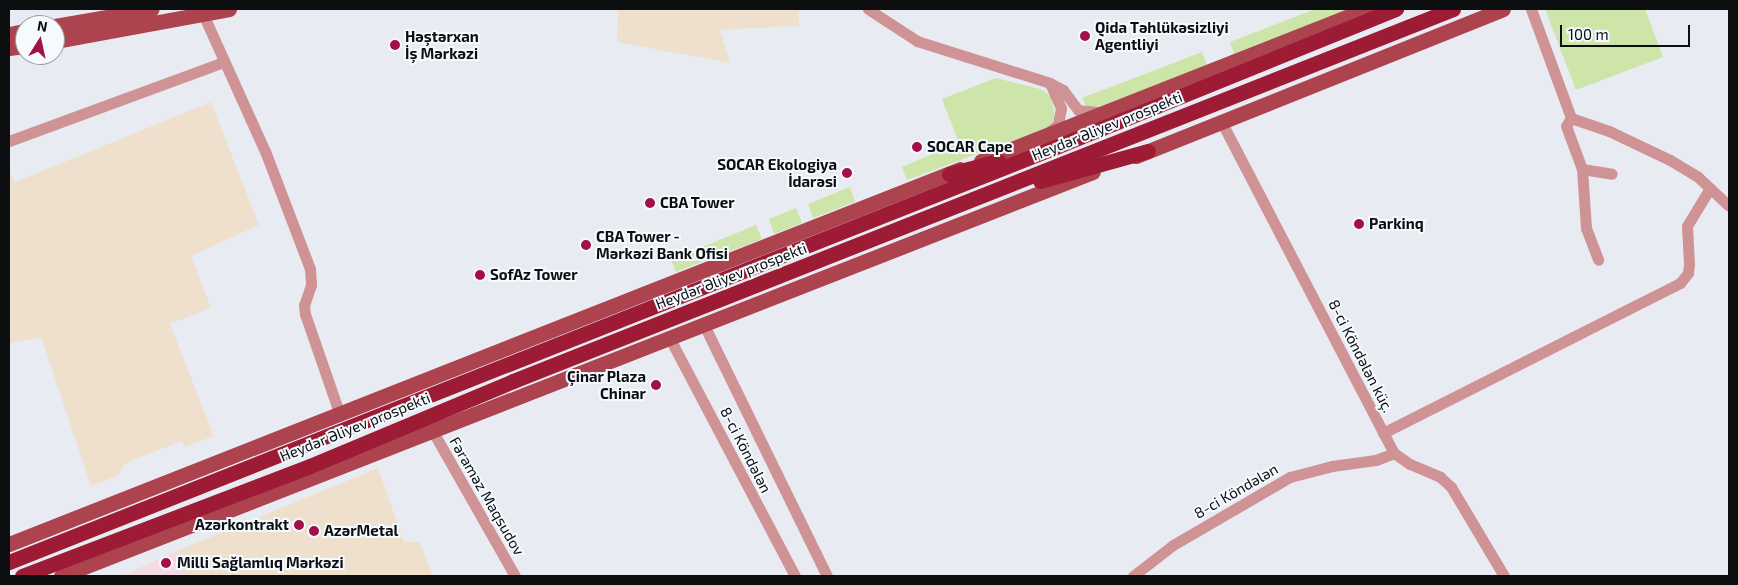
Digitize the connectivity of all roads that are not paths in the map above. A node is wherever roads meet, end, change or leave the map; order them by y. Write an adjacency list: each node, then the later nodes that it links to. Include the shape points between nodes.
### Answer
1 (152, 9): 11 (main road)
2 (229, 9): 9 (main road)
3 (868, 9): 14 (street, via 917,41)
4 (1366, 9): 15 (main road)
5 (1396, 9): 20 (highway, Heydər Əliyev prospekti)
6 (1453, 9): 26 (highway, Heydər Əliyev prospekti)
7 (1503, 9): 17 (main road)
8 (1531, 9): 16 (street)
9 (203, 14): 11 (main road); 13 (street)
10 (65, 26): 11 (main road)
11 (103, 26): 12 (main road)
12 (65, 38)
13 (224, 62): 19 (street); 31 (street, via 265,151 310,269 311,285 304,305 305,314)
14 (1050, 83): 15 (street, via 1063,90 1082,113); 18 (street, via 1060,101 1061,114 1055,128)
15 (1111, 110): 18 (main road)
16 (1571, 118): 22 (street, via 1566,126); 25 (street, via 1610,131 1670,160)
17 (1221, 121): 21 (main road); 33 (street, 8-ci Köndələn küç.)
18 (1040, 137): 23 (main road)
19 (9, 141)
20 (1058, 146): 23 (highway); 36 (highway, Heydər Əliyev prospekti)
21 (1148, 151): 26 (highway); 29 (main road)
22 (1582, 169): 24 (street); 28 (street, via 1586,228)
23 (948, 174): 31 (main road)
24 (1612, 174)
25 (1710, 188): 27 (street); 33 (street, via 1687,226 1688,274 1680,283)
26 (969, 201): 37 (highway, Heydər Əliyev prospekti, via 513,380 310,466)
27 (1729, 206)
28 (1598, 260)
29 (703, 323): 30 (main road); 41 (street)
30 (669, 337): 32 (main road); 40 (street, 8-ci Köndələn)
31 (340, 415): 35 (main road)
32 (432, 430): 38 (main road); 39 (street, Fəraməz Maqsudov)
33 (1383, 433): 34 (street, 8-ci Köndələn küç.)
34 (1394, 453): 42 (street, 8-ci Köndələn, via 1383,458 1290,476 1173,545); 43 (street, 8-ci Köndələn küç., via 1440,477 1451,487)
35 (9, 544)
36 (9, 562)
37 (22, 576)
38 (61, 576)
39 (515, 576)
40 (795, 576)
41 (827, 576)
42 (1133, 576)
43 (1504, 576)

